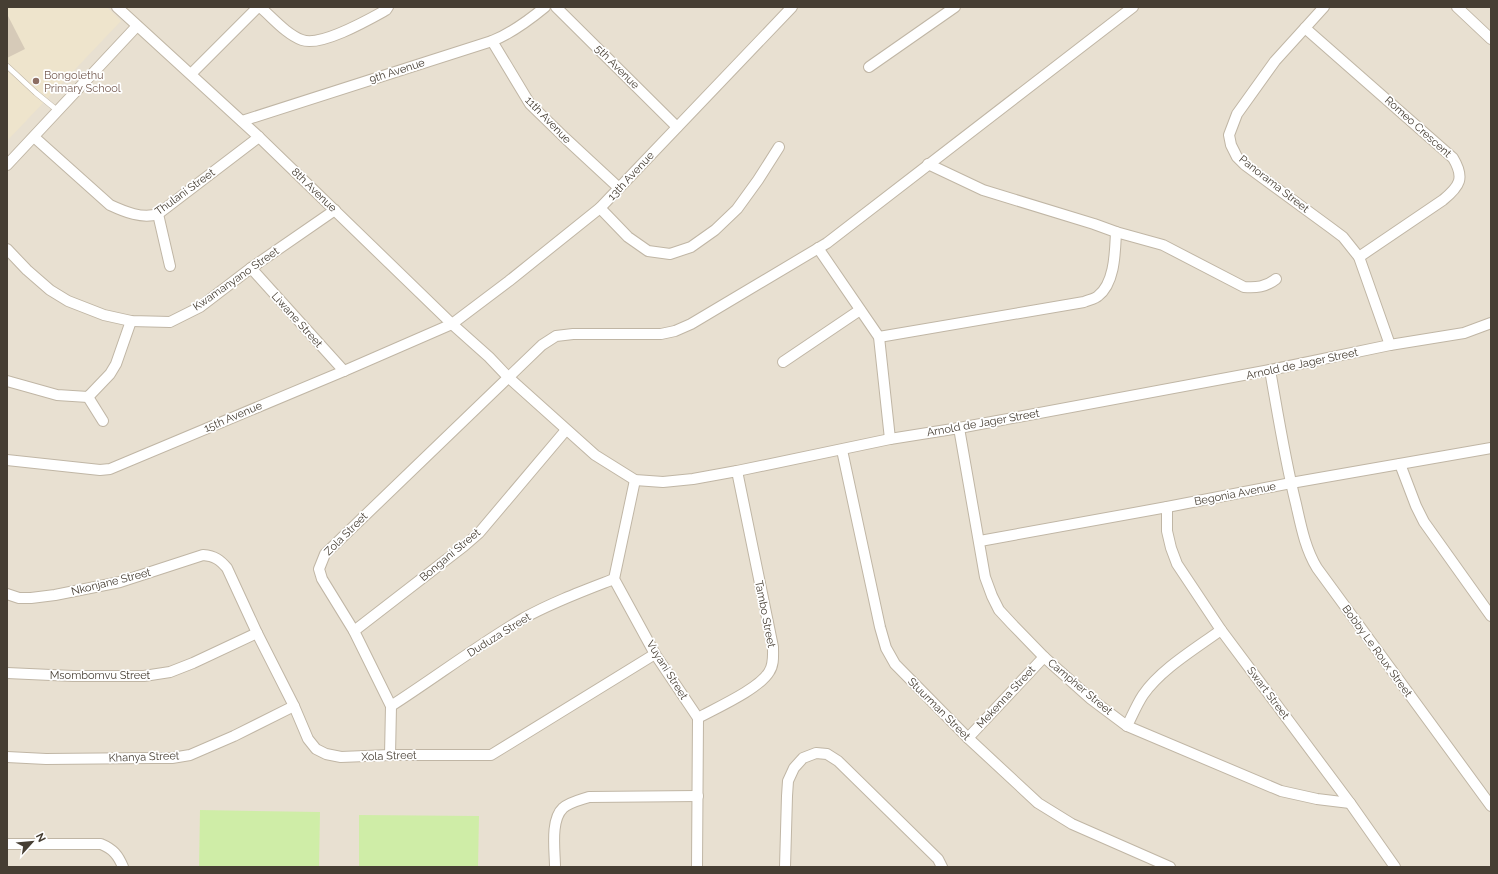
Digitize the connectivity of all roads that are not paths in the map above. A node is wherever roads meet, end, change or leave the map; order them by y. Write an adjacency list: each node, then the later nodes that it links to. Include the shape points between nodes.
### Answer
1 (117, 7): 11 (street, 8th Avenue)
2 (259, 7): 3 (street, via 289,32 309,41 359,26); 17 (street)
3 (388, 7)
4 (545, 7): 14 (street, 9th Avenue, via 509,34)
5 (556, 7): 20 (street, 5th Avenue)
6 (792, 7): 20 (street, 13th Avenue)
7 (955, 7): 16 (street)
8 (1133, 7): 24 (street, Zola Street)
9 (1324, 7): 12 (street, Panorama Street)
10 (1457, 7): 13 (street)
11 (137, 26): 17 (street, 8th Avenue); 18 (street)
12 (1305, 28): 33 (street, Panorama Street, via 1275,61 1237,114 1229,135 1231,145 1245,165 1331,228); 33 (street, Romeo Crescent, via 1453,158 1458,167 1460,178 1452,193)
13 (1491, 38)
14 (492, 41): 19 (street, 9th Avenue); 26 (street, 11th Avenue, via 530,104)
15 (7, 66): 18 (lane)
16 (869, 67)
17 (191, 74): 19 (street, 8th Avenue)
18 (58, 111): 21 (street)
19 (242, 121): 22 (street, 8th Avenue)
20 (677, 127): 26 (street, 13th Avenue)
21 (34, 137): 25 (street); 29 (street, Thulani Street, via 110,205 125,212 150,217)
22 (259, 137): 28 (street, 8th Avenue); 29 (street, Thulani Street)
23 (779, 147): 27 (street, via 737,208 715,230 691,247 670,254 648,251 628,237)
24 (928, 164): 30 (street, via 983,190); 31 (street, Zola Street)
25 (7, 165)
26 (619, 188): 27 (street, 13th Avenue)
27 (600, 208): 40 (street, 13th Avenue)
28 (335, 210): 35 (street, Kwamanyano Street); 40 (street, 8th Avenue)
29 (158, 214): 34 (street)
30 (1116, 232): 36 (street, via 1163,245 1244,287 1257,288); 41 (street, via 1115,263 1107,286 1098,297 1084,302)
31 (818, 248): 37 (street); 46 (street, Zola Street, via 686,326 661,334 556,336 542,345)
32 (7, 249): 38 (street, Kwamanyano Street, via 50,290 68,302 104,315)
33 (1359, 257): 42 (street, Panorama Street)
34 (170, 266)
35 (251, 268): 38 (street, Kwamanyano Street, via 200,307 170,322); 45 (street, Liwane Street)
36 (1276, 279)
37 (860, 310): 41 (street); 43 (street)
38 (131, 321): 48 (street, via 116,364)
39 (1491, 323): 42 (street, Arnold de Jager Street, via 1464,333)
40 (452, 324): 45 (street, 15th Avenue); 46 (street, 8th Avenue)
41 (878, 337): 52 (street)
42 (1390, 345): 44 (street, Arnold de Jager Street)
43 (784, 362)
44 (1270, 370): 50 (street, Arnold de Jager Street); 59 (street, Bobby Le Roux Street)
45 (344, 371): 55 (street, 15th Avenue, via 110,469)
46 (508, 377): 51 (street); 67 (street, Zola Street, via 325,554 319,569 322,579)
47 (7, 381): 48 (street, via 57,394)
48 (88, 397): 49 (street)
49 (103, 421)
50 (959, 428): 52 (street, Arnold de Jager Street); 61 (street, Campher Street)
51 (566, 430): 58 (street, via 595,455); 67 (street, Bongani Street, via 479,533)
52 (890, 439): 54 (street, Arnold de Jager Street)
53 (1491, 448): 56 (street, Begonia Avenue)
54 (842, 450): 57 (street, Arnold de Jager Street); 76 (street, Stuurman Street, via 886,648 895,664)
55 (7, 460)
56 (1400, 464): 59 (street, Begonia Avenue); 65 (street, via 1424,522)
57 (737, 472): 58 (street, Arnold de Jager Street, via 670,481); 74 (street, Tambo Street, via 773,662 769,672 759,682)
58 (634, 480): 63 (street)
59 (1291, 483): 60 (street, Begonia Avenue); 81 (street, Bobby Le Roux Street, via 1309,556)
60 (1167, 507): 61 (street, Begonia Avenue); 66 (street, Swart Street, via 1167,531 1176,564)
61 (980, 541): 70 (street, Campher Street, via 985,577 999,610)
62 (212, 556): 64 (street, Nkonjane Street, via 203,555 120,582 55,595 19,598); 68 (street, Xola Street, via 227,568)
63 (614, 578): 69 (street, Vuyani Street); 73 (street, Duduza Street, via 560,600 525,618)
64 (7, 594)
65 (1491, 616)
66 (1221, 630): 75 (street, via 1151,685 1142,696); 80 (street, Swart Street)
67 (354, 631): 73 (street, Zola Street)
68 (257, 633): 71 (street, Msombomvu Street, via 170,672 144,676); 72 (street, Xola Street)
69 (656, 654): 74 (street, Vuyani Street); 77 (street, Xola Street, via 491,755)
70 (1044, 657): 75 (street, Campher Street, via 1091,699); 76 (street, Mekenna Street)
71 (7, 673)
72 (294, 706): 77 (street, Xola Street, via 308,739 316,749 341,757); 78 (street, Khanya Street, via 190,755 172,758)
73 (391, 706): 77 (street, Zola Street)
74 (698, 718): 79 (street)
75 (1127, 726): 80 (street, Campher Street, via 1281,791)
76 (968, 738): 88 (street, Stuurman Street, via 1038,803 1056,815)
77 (390, 755)
78 (7, 757)
79 (698, 796): 84 (street, via 589,797 572,802 562,809 555,820); 85 (street)
80 (1350, 803): 89 (street, Swart Street)
81 (1491, 806)
82 (7, 844): 83 (street, via 101,844 112,848)
83 (123, 867)
84 (555, 867)
85 (697, 867)
86 (785, 867): 87 (street, via 788,781 794,768 803,758 816,753 827,754 838,761 938,859)
87 (942, 867)
88 (1170, 867)
89 (1395, 867)

